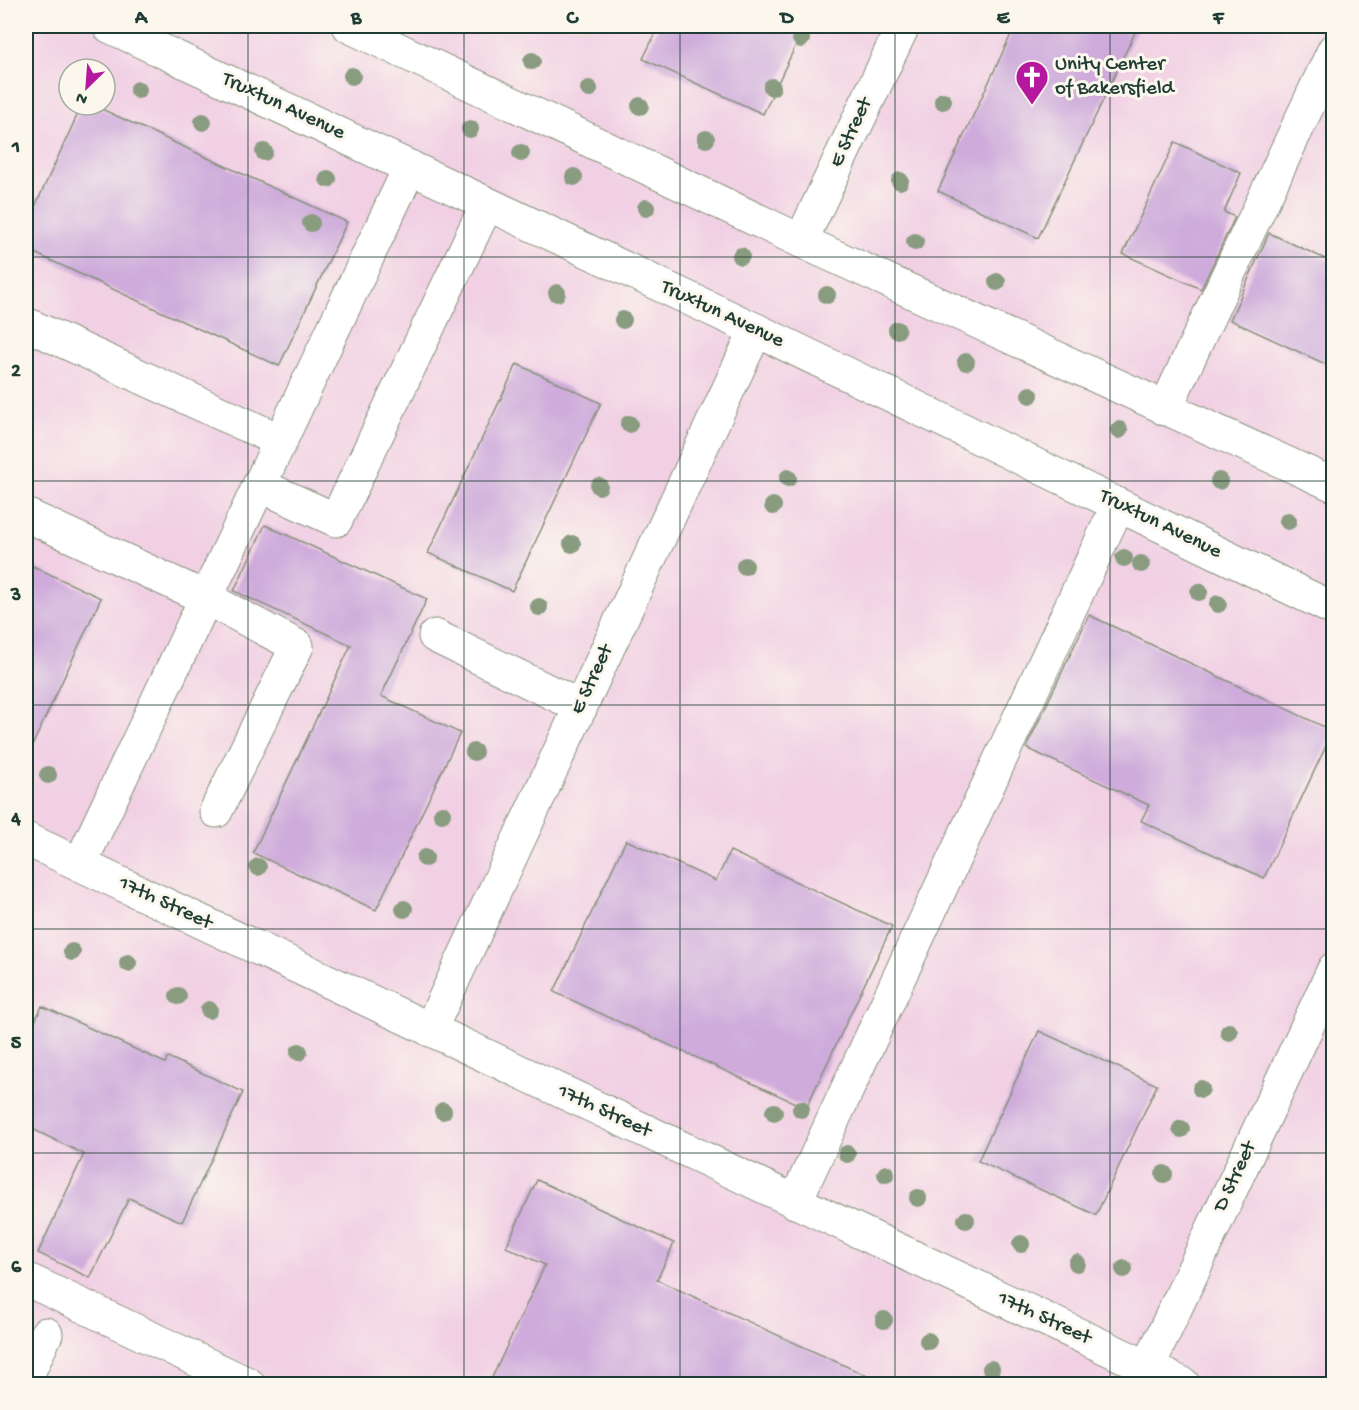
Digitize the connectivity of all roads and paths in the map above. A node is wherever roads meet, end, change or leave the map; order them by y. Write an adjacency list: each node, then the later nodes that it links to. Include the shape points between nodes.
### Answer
1 (109, 26): 5 (street, Truxtun Avenue)
2 (349, 26): 7 (street)
3 (903, 26): 7 (street, E Street)
4 (1334, 50): 10 (street)
5 (410, 167): 6 (street, Truxtun Avenue); 11 (street)
6 (487, 204): 9 (street, Truxtun Avenue); 12 (street, via 336,520)
7 (801, 241): 10 (street)
8 (26, 324): 11 (street)
9 (756, 330): 14 (street, Truxtun Avenue); 19 (street, E Street)
10 (1165, 409): 13 (street)
11 (280, 441): 12 (street)
12 (259, 485): 16 (street)
13 (1334, 485)
14 (1118, 505): 17 (street, Truxtun Avenue); 26 (street)
15 (26, 515): 16 (street)
16 (206, 598): 20 (street, via 297,646); 22 (street)
17 (1334, 609)
18 (435, 636): 19 (street)
19 (581, 707): 25 (street, E Street)
20 (216, 811)
21 (26, 839): 22 (street, 17th Street)
22 (80, 864): 25 (street, 17th Street)
23 (1334, 969): 24 (street, D Street)
24 (1324, 1016): 29 (street, D Street)
25 (430, 1030): 26 (street, 17th Street)
26 (795, 1202): 29 (street, 17th Street)
27 (26, 1279): 31 (street)
28 (46, 1334): 30 (street)
29 (1144, 1376): 32 (street, 17th Street)
30 (26, 1378)
31 (248, 1384)
32 (1183, 1384)

